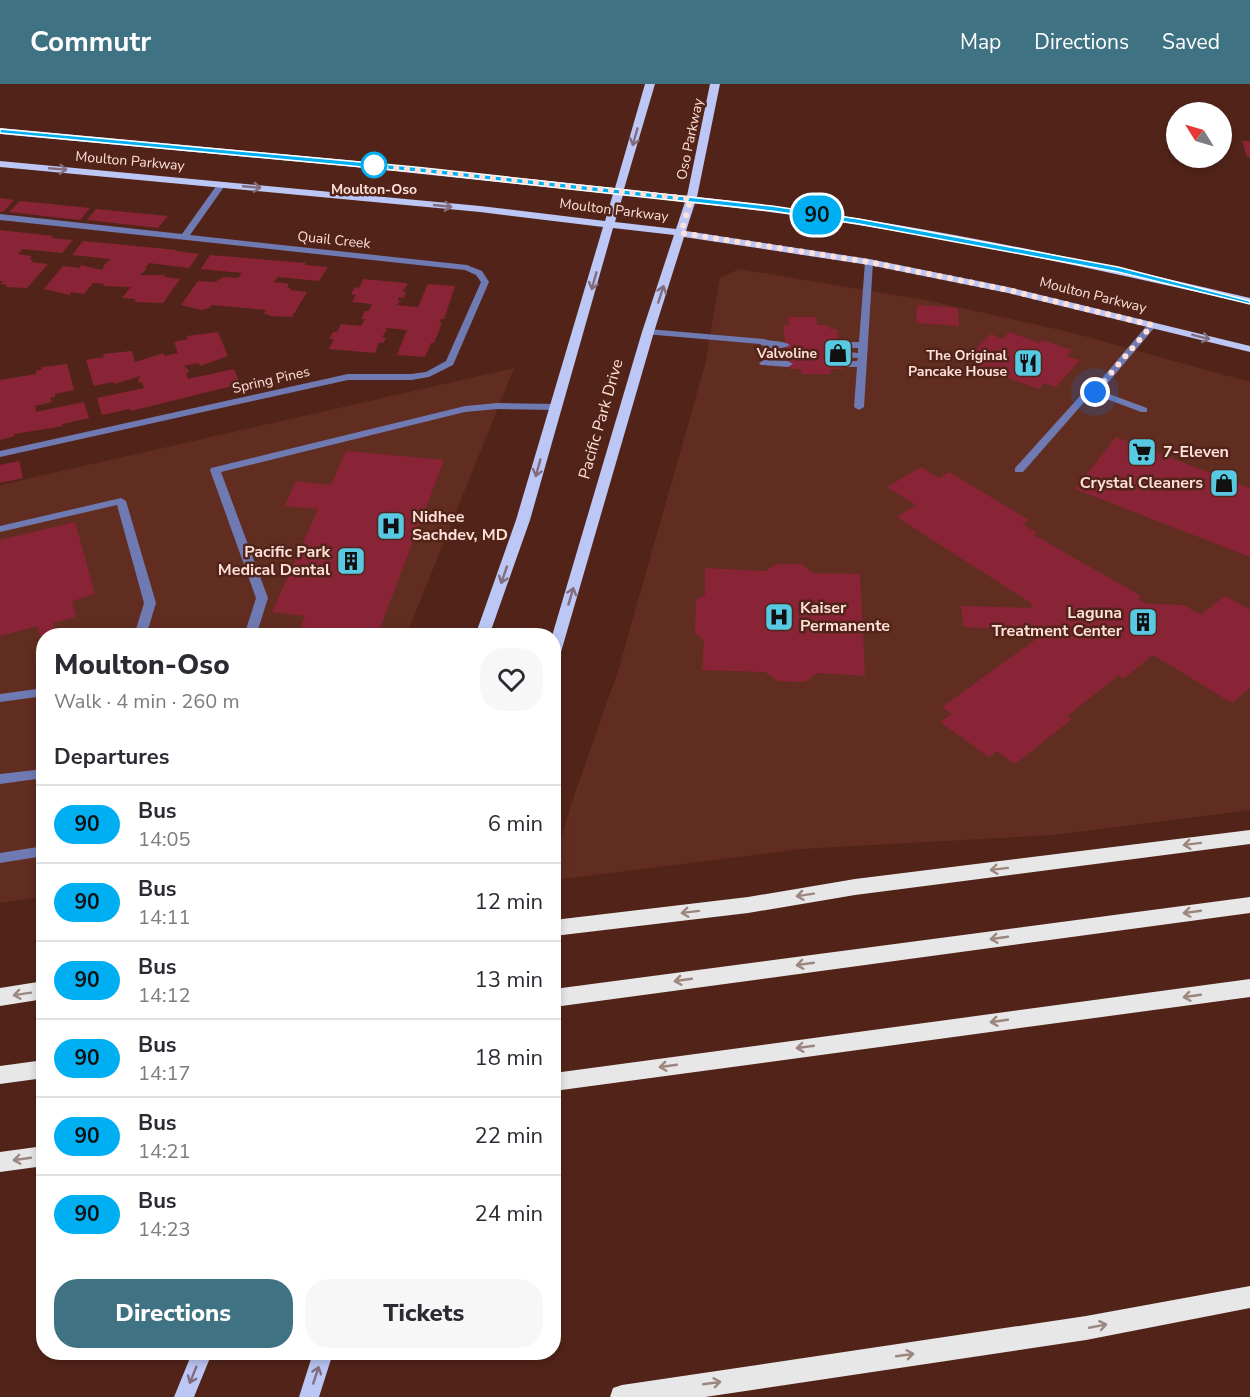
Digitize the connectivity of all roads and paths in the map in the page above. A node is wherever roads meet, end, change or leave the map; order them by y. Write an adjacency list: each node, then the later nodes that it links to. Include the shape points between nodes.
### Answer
1 (650, 84): 6 (main road, one-way to 6)
2 (715, 84): 7 (main road, Oso Parkway)
3 (0, 131): 6 (main road, Moulton Parkway)
4 (0, 164): 5 (main road, Moulton Parkway, one-way to 5)
5 (222, 184): 9 (main road, Moulton Parkway, one-way to 9); 11 (street)
6 (620, 190): 7 (main road, Moulton Parkway); 9 (main road)
7 (691, 199): 10 (main road, Pacific Park Drive); 14 (main road, Moulton Parkway, via 859,222 1118,270)
8 (0, 218): 11 (street, Quail Creek)
9 (610, 225): 10 (main road, Moulton Parkway); 22 (main road, one-way to 22)
10 (681, 233): 12 (main road, Moulton Parkway); 16 (main road, Pacific Park Drive, one-way to 10)
11 (184, 237): 13 (street, Quail Creek, via 467,268)
12 (869, 262): 15 (main road, Moulton Parkway); 17 (street)
13 (479, 273): 25 (street, Spring Pines, via 485,282 450,363 437,371 411,377 348,377)
14 (1250, 302)
15 (1152, 325): 18 (main road, Moulton Parkway, one-way to 18); 21 (street)
16 (648, 332): 19 (street); 31 (main road, Pacific Park Drive, one-way to 16)
17 (864, 345): 20 (street); 20 (street, via 841,354)
18 (1250, 349)
19 (764, 351): 19 (street, via 787,354)
20 (863, 360): 23 (street)
21 (1095, 392): 24 (street); 26 (street, via 1083,398)
22 (556, 407): 29 (street, via 465,409 215,470 262,597); 30 (main road, one-way to 30, via 523,520)
23 (859, 407)
24 (1144, 410)
25 (0, 454)
26 (1018, 470)
27 (0, 529): 28 (street, via 121,501 150,603)
28 (142, 628)
29 (252, 628)
30 (485, 628)
31 (561, 628)
32 (36, 693): 33 (street)
33 (0, 698)
34 (36, 774): 35 (street)
35 (0, 780)
36 (1250, 837): 40 (highway, one-way to 40)
37 (36, 853): 38 (street)
38 (0, 858)
39 (1250, 905): 44 (highway, one-way to 44)
40 (561, 927)
41 (1250, 988): 47 (highway, one-way to 47)
42 (36, 991): 43 (highway, one-way to 43)
43 (0, 997)
44 (561, 997)
45 (36, 1071): 46 (highway)
46 (0, 1075)
47 (561, 1081)
48 (36, 1156): 49 (highway, one-way to 49)
49 (0, 1162)
50 (1250, 1297): 55 (highway, one-way to 50, via 1086,1328)
51 (199, 1360): 53 (main road, one-way to 53)
52 (321, 1360): 54 (main road, one-way to 52)
53 (184, 1397)
54 (309, 1397)
55 (622, 1397)

